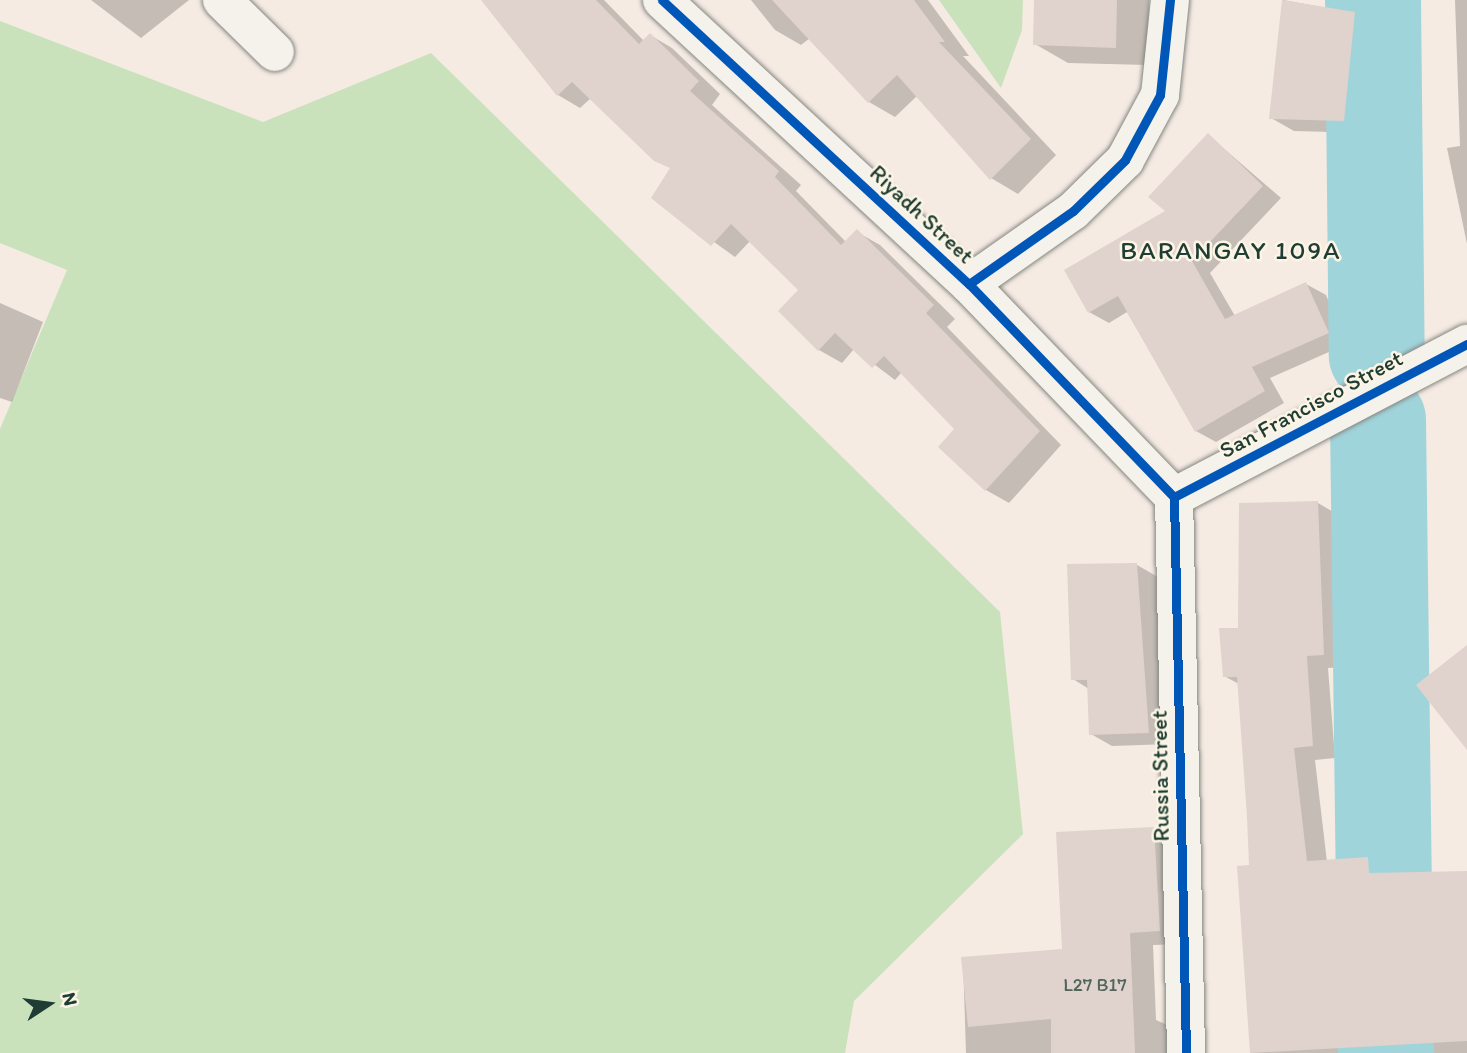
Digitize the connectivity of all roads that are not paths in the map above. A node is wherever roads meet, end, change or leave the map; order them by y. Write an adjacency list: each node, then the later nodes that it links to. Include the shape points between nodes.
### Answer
1 (222, 0): 4 (street)
2 (662, 0): 5 (street, Riyadh Street)
3 (1170, 0): 5 (street, via 1160,95 1125,160 1073,211)
4 (275, 52)
5 (970, 284): 7 (street, Riyadh Street)
6 (1467, 344): 7 (street, San Francisco Street)
7 (1174, 497): 8 (street, Russia Street)
8 (1186, 1053)

